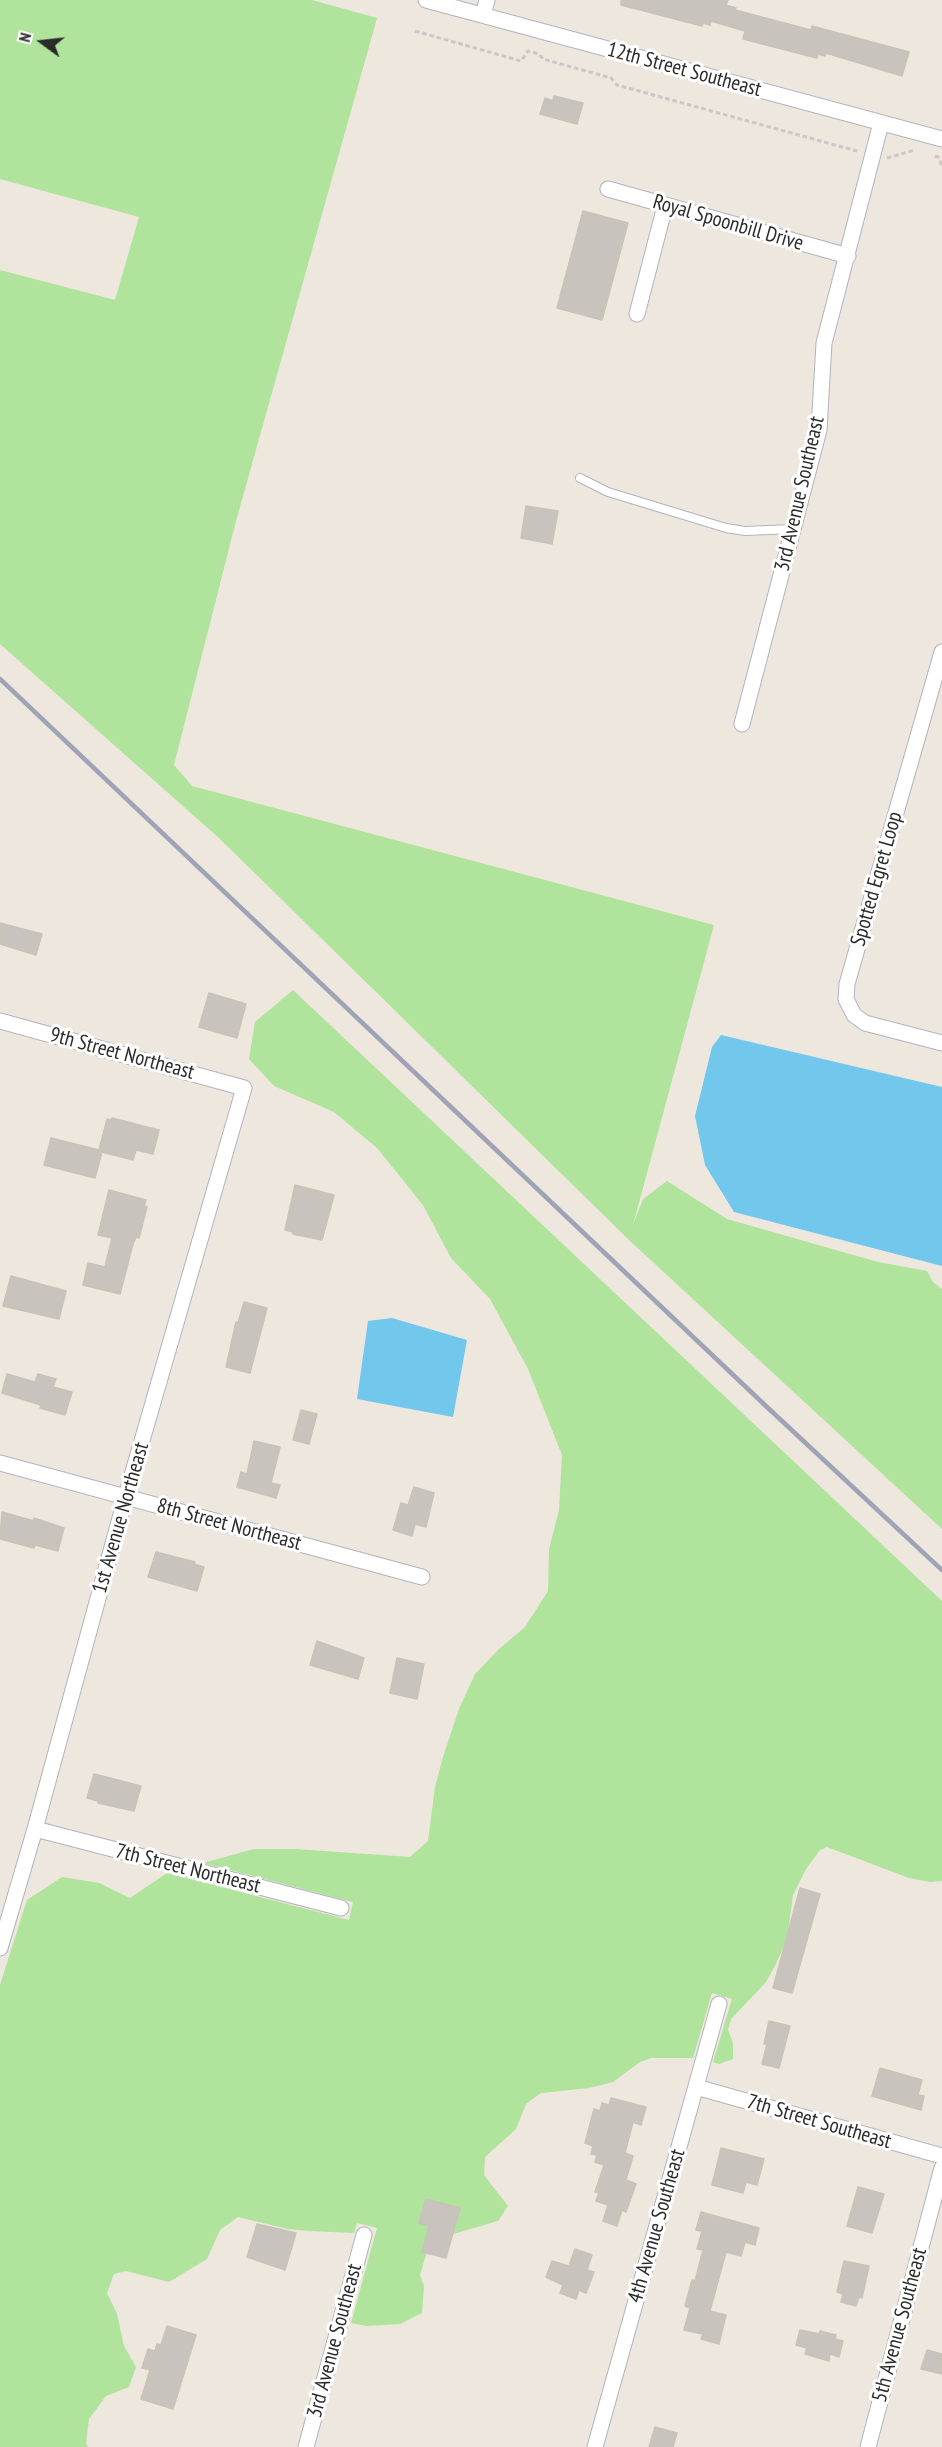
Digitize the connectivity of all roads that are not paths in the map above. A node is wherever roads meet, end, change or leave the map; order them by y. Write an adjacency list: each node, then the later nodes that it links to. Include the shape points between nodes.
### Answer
1 (426, 0): 3 (street, 12th Street Southeast)
2 (487, 0): 3 (street)
3 (483, 15): 4 (street, 12th Street Southeast)
4 (881, 123): 5 (street, 12th Street Southeast); 8 (street, 3rd Avenue Southeast)
5 (942, 139)
6 (608, 189): 7 (street, Royal Spoonbill Drive)
7 (665, 206): 8 (street, Royal Spoonbill Drive); 9 (street)
8 (848, 256): 11 (street, 3rd Avenue Southeast, via 824,343 819,430)
9 (637, 314)
10 (580, 478): 11 (lane, via 608,492 726,528)
11 (793, 530): 13 (street, 3rd Avenue Southeast)
12 (942, 652): 15 (street, Spotted Egret Loop, via 846,999 854,1015 865,1023)
13 (742, 724)
14 (0, 1021): 16 (street, 9th Street Northeast)
15 (942, 1043)
16 (244, 1088): 18 (street, 1st Avenue Northeast)
17 (0, 1463): 18 (street, 8th Street Northeast)
18 (126, 1496): 19 (street, 8th Street Northeast); 20 (street, 1st Avenue Northeast)
19 (422, 1578)
20 (35, 1829): 21 (street, 7th Street Northeast); 22 (street, 1st Avenue Northeast)
21 (341, 1908)
22 (0, 1948)
23 (719, 2004): 24 (street, 4th Avenue Southeast)
24 (696, 2087): 25 (street, 7th Street Southeast); 29 (street, 4th Avenue Southeast)
25 (942, 2156)
26 (942, 2169): 30 (street, 5th Avenue Southeast)
27 (364, 2235): 28 (street, 3rd Avenue Southeast)
28 (306, 2447)
29 (596, 2447)
30 (868, 2447)

